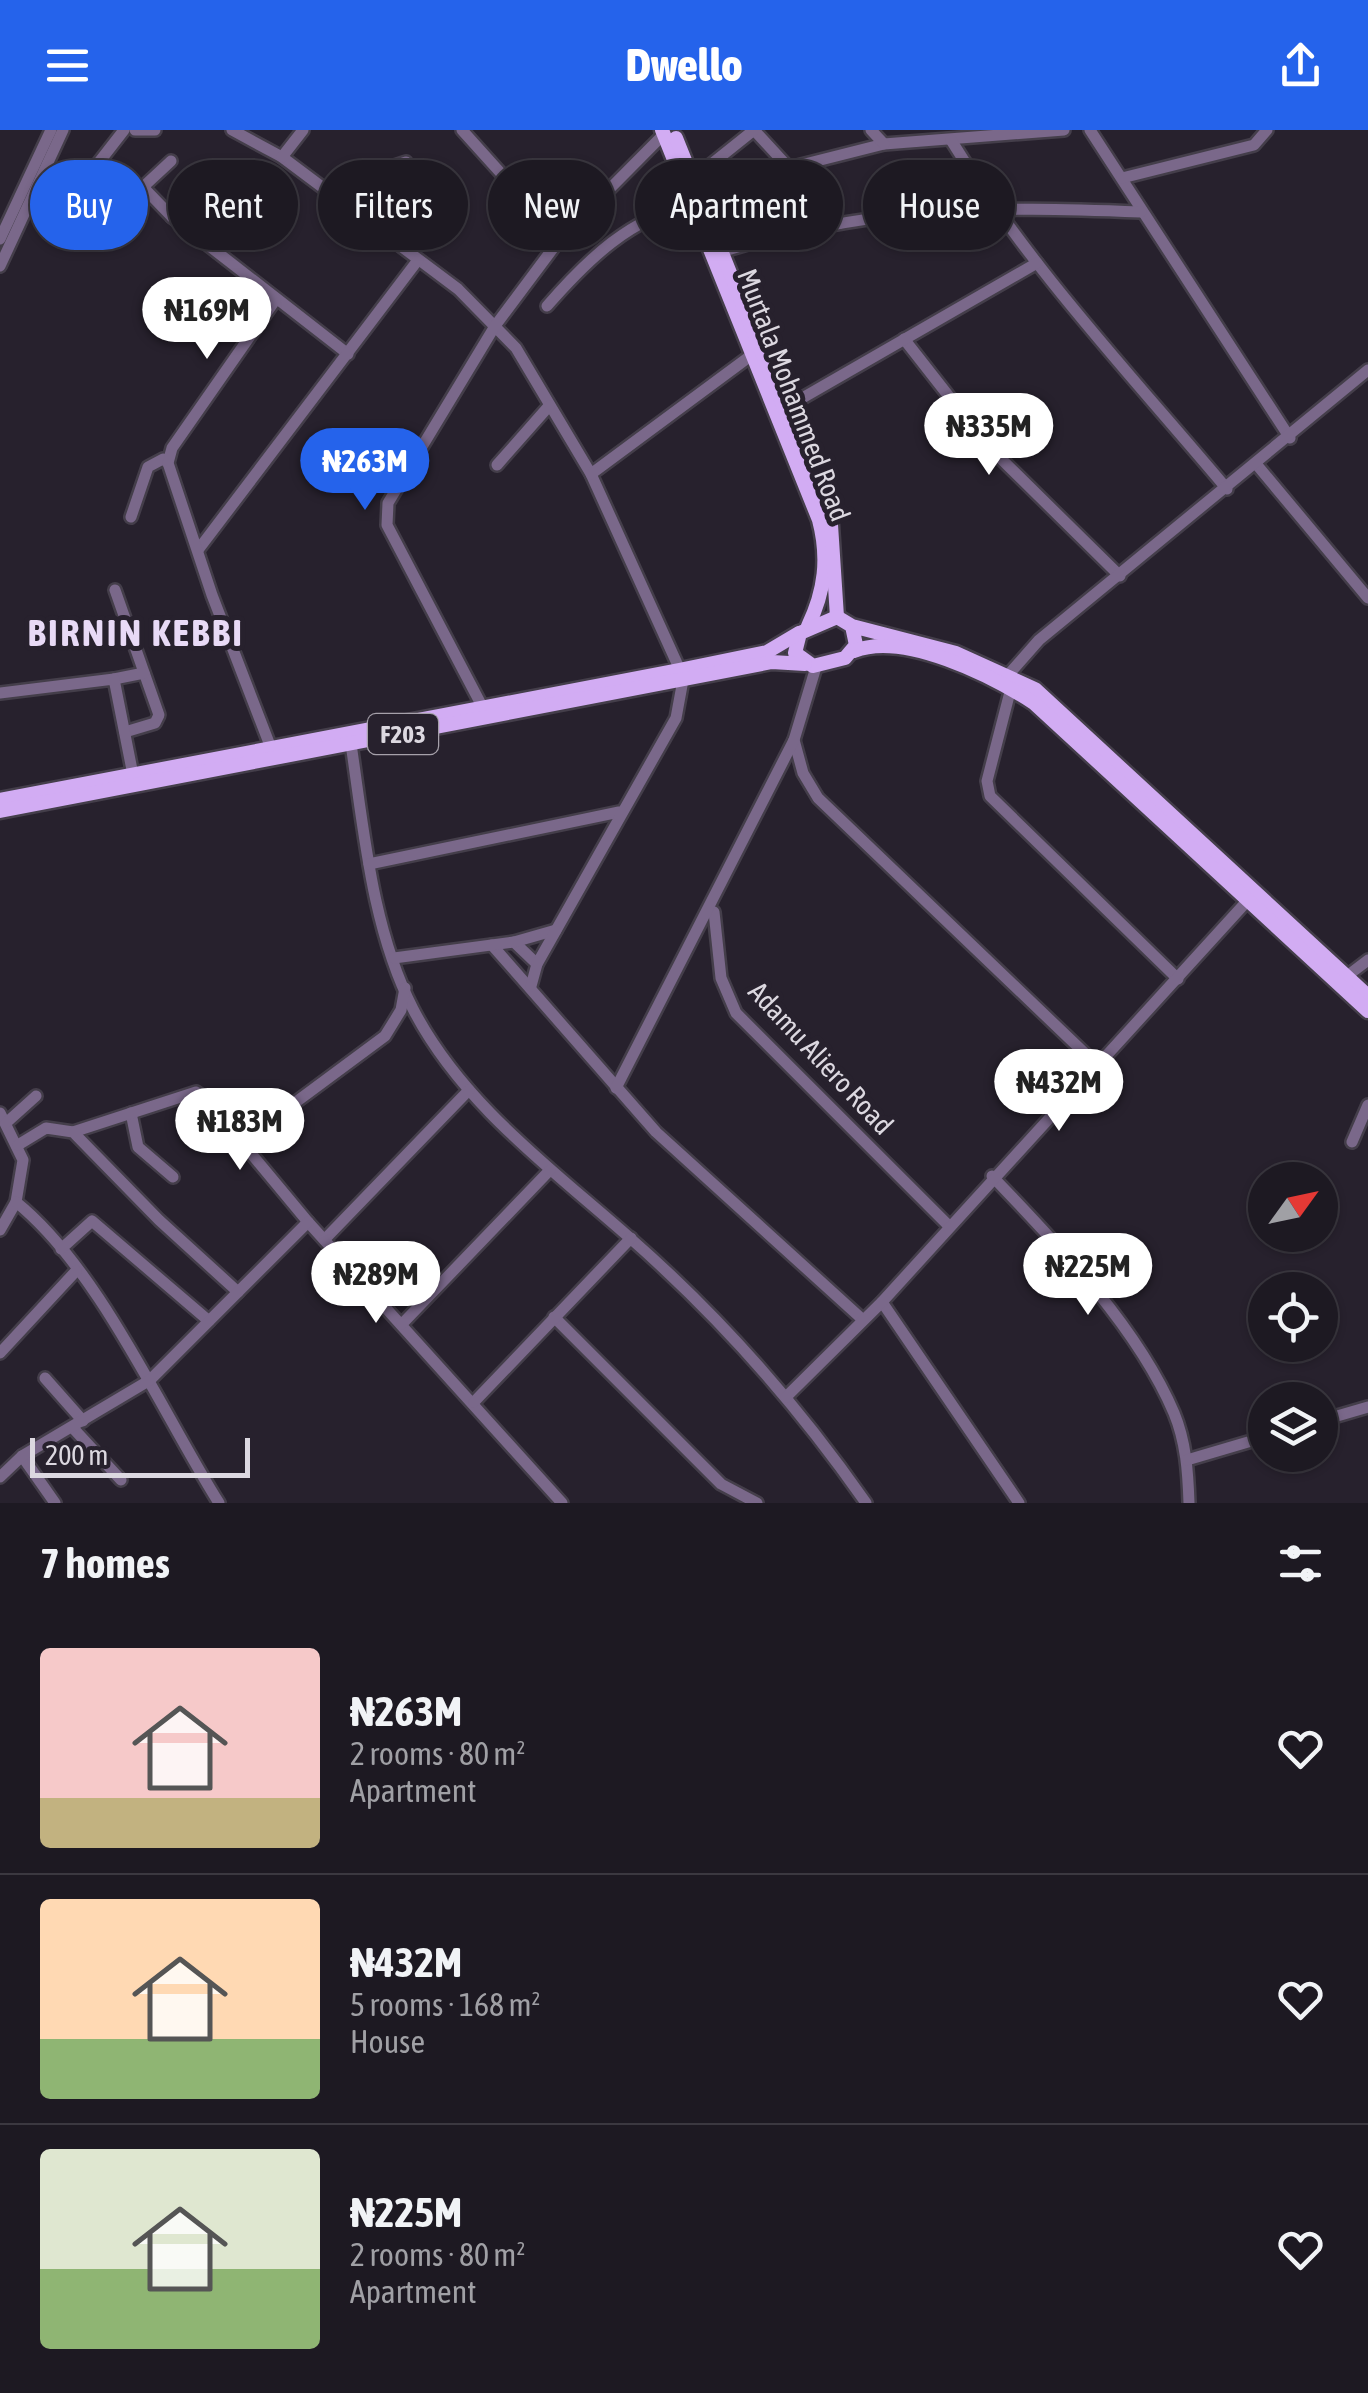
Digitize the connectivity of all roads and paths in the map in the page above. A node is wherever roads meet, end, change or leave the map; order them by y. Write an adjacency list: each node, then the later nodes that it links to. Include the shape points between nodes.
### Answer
1 (52, 130): 37 (street)
2 (64, 130): 46 (street)
3 (124, 130): 20 (street)
4 (135, 130): 5 (street)
5 (155, 130)
6 (232, 130): 19 (street)
7 (303, 130): 19 (street)
8 (462, 130): 21 (street)
9 (754, 130): 24 (street); 25 (street)
10 (872, 130): 17 (street)
11 (1064, 130): 15 (street)
12 (1090, 130): 29 (street)
13 (1267, 130): 29 (street, via 1254,145)
14 (666, 132): 18 (main road, Murtala Mohammed Road); 31 (street)
15 (987, 134): 16 (street)
16 (951, 140): 17 (street); 27 (street)
17 (884, 144): 26 (street)
18 (676, 151): 22 (main road, Murtala Mohammed Road); 23 (main road, Murtala Mohammed Road)
19 (282, 157): 30 (street)
20 (101, 160)
21 (489, 160)
22 (679, 160)
23 (682, 160)
24 (716, 160)
25 (780, 160)
26 (822, 160)
27 (963, 160)
28 (168, 165): 34 (street, via 143,187)
29 (1122, 178): 33 (street)
30 (318, 184)
31 (615, 184)
32 (1015, 207): 33 (street)
33 (1141, 212): 56 (street)
34 (168, 213)
35 (635, 225): 48 (street, via 606,245)
36 (1015, 236): 45 (street)
37 (0, 239)
38 (214, 250): 47 (street)
39 (405, 250): 44 (street)
40 (552, 250): 49 (street)
41 (710, 250): 52 (main road, Murtala Mohammed Road)
42 (728, 250): 43 (street)
43 (724, 251): 55 (main road, Murtala Mohammed Road)
44 (418, 260): 49 (street); 51 (street)
45 (1036, 263): 50 (street); 61 (street)
46 (0, 266)
47 (276, 299): 51 (street); 57 (street)
48 (547, 306)
49 (495, 326): 54 (street); 77 (street, via 386,514)
50 (904, 340): 55 (street); 64 (street, via 987,445)
51 (348, 354): 63 (street)
52 (752, 354): 60 (street); 69 (main road, Murtala Mohammed Road, via 823,536 824,580)
53 (1368, 370): 56 (street)
54 (550, 406): 58 (street); 60 (street)
55 (785, 408): 67 (main road, Murtala Mohammed Road, via 836,541)
56 (1290, 438): 59 (street)
57 (168, 463): 62 (street, via 148,467); 63 (street)
58 (497, 465)
59 (1257, 465): 61 (street); 66 (street)
60 (591, 474): 73 (street)
61 (1227, 489): 64 (street)
62 (131, 517)
63 (198, 550): 81 (street)
64 (1120, 576): 75 (street, via 1039,640)
65 (115, 590): 72 (street)
66 (1368, 598)
67 (837, 617): 68 (main road); 69 (main road)
68 (852, 626): 70 (main road); 75 (main road, via 927,643)
69 (804, 629): 71 (main road, via 795,653); 73 (main road, F203, via 767,652)
70 (854, 651): 71 (main road); 75 (main road, via 879,645 918,652)
71 (811, 665): 73 (main road, F203, via 772,662); 79 (street)
72 (144, 673): 74 (street); 78 (street, via 158,719)
73 (681, 676): 77 (main road, F203); 80 (main road, F203); 85 (street, via 676,718)
74 (114, 679): 76 (street); 78 (street)
75 (1010, 681): 88 (main road); 95 (main road, via 1059,708); 96 (street, via 987,782 990,796)
76 (0, 693)
77 (484, 708): 81 (main road, F203)
78 (125, 732): 82 (street)
79 (794, 740): 87 (street); 101 (street, via 818,798)
80 (351, 744): 84 (main road, F203); 86 (street)
81 (271, 748): 82 (main road, F203)
82 (134, 775): 83 (main road, F203)
83 (0, 800)
84 (0, 811)
85 (619, 812): 86 (street); 89 (street)
86 (368, 864): 92 (street)
87 (716, 898): 102 (street); 117 (street, Adamu Aliero Road, via 715,943 736,1013)
88 (1249, 899): 96 (street); 100 (main road)
89 (556, 930): 90 (street); 94 (street)
90 (514, 942): 91 (street); 94 (street)
91 (492, 945): 92 (street); 97 (street)
92 (394, 958): 98 (street)
93 (1368, 960): 95 (street)
94 (536, 964): 97 (street)
95 (1347, 976): 99 (main road)
96 (1178, 979): 101 (street)
97 (531, 986): 102 (street)
98 (405, 988): 103 (street); 109 (street, via 385,1036)
99 (1368, 996)
100 (1368, 1012)
101 (1096, 1064): 113 (street)
102 (616, 1088): 126 (street, via 696,1173)
103 (469, 1090): 112 (street); 120 (street)
104 (36, 1096): 107 (street)
105 (1368, 1104): 110 (street)
106 (131, 1113): 108 (street); 109 (street, via 196,1092); 114 (street, via 138,1147)
107 (3, 1118): 111 (street)
108 (73, 1132): 111 (street, via 46,1128); 123 (street)
109 (242, 1142): 116 (street)
110 (1352, 1142)
111 (18, 1144): 115 (street, via 23,1160)
112 (550, 1170): 119 (street); 128 (street)
113 (992, 1176): 117 (street); 139 (street, via 1058,1245 1146,1362 1175,1416)
114 (172, 1177)
115 (16, 1202): 118 (street); 121 (street)
116 (308, 1222): 120 (street); 123 (street)
117 (949, 1226): 124 (street)
118 (0, 1230)
119 (631, 1238): 125 (street); 132 (street, via 742,1343)
120 (325, 1240): 128 (street)
121 (61, 1249): 122 (street); 127 (street, via 92,1221)
122 (76, 1270): 129 (street); 131 (street)
123 (238, 1292): 127 (street)
124 (882, 1302): 126 (street); 147 (street)
125 (554, 1317): 133 (street); 145 (street, via 721,1484)
126 (862, 1319): 132 (street)
127 (209, 1321): 131 (street)
128 (402, 1324): 133 (street)
129 (0, 1353)
130 (46, 1378): 136 (street)
131 (150, 1380): 136 (street); 143 (street)
132 (786, 1397): 146 (street)
133 (474, 1402): 144 (street)
134 (1368, 1407): 135 (street)
135 (1338, 1416)
136 (78, 1424): 138 (street); 141 (street)
137 (1248, 1442): 139 (street)
138 (22, 1456): 140 (street); 142 (street)
139 (1187, 1460): 148 (street)
140 (0, 1477)
141 (121, 1480)
142 (55, 1503)
143 (220, 1503)
144 (562, 1503)
145 (757, 1503)
146 (866, 1503)
147 (1019, 1503)
148 (1189, 1503)

